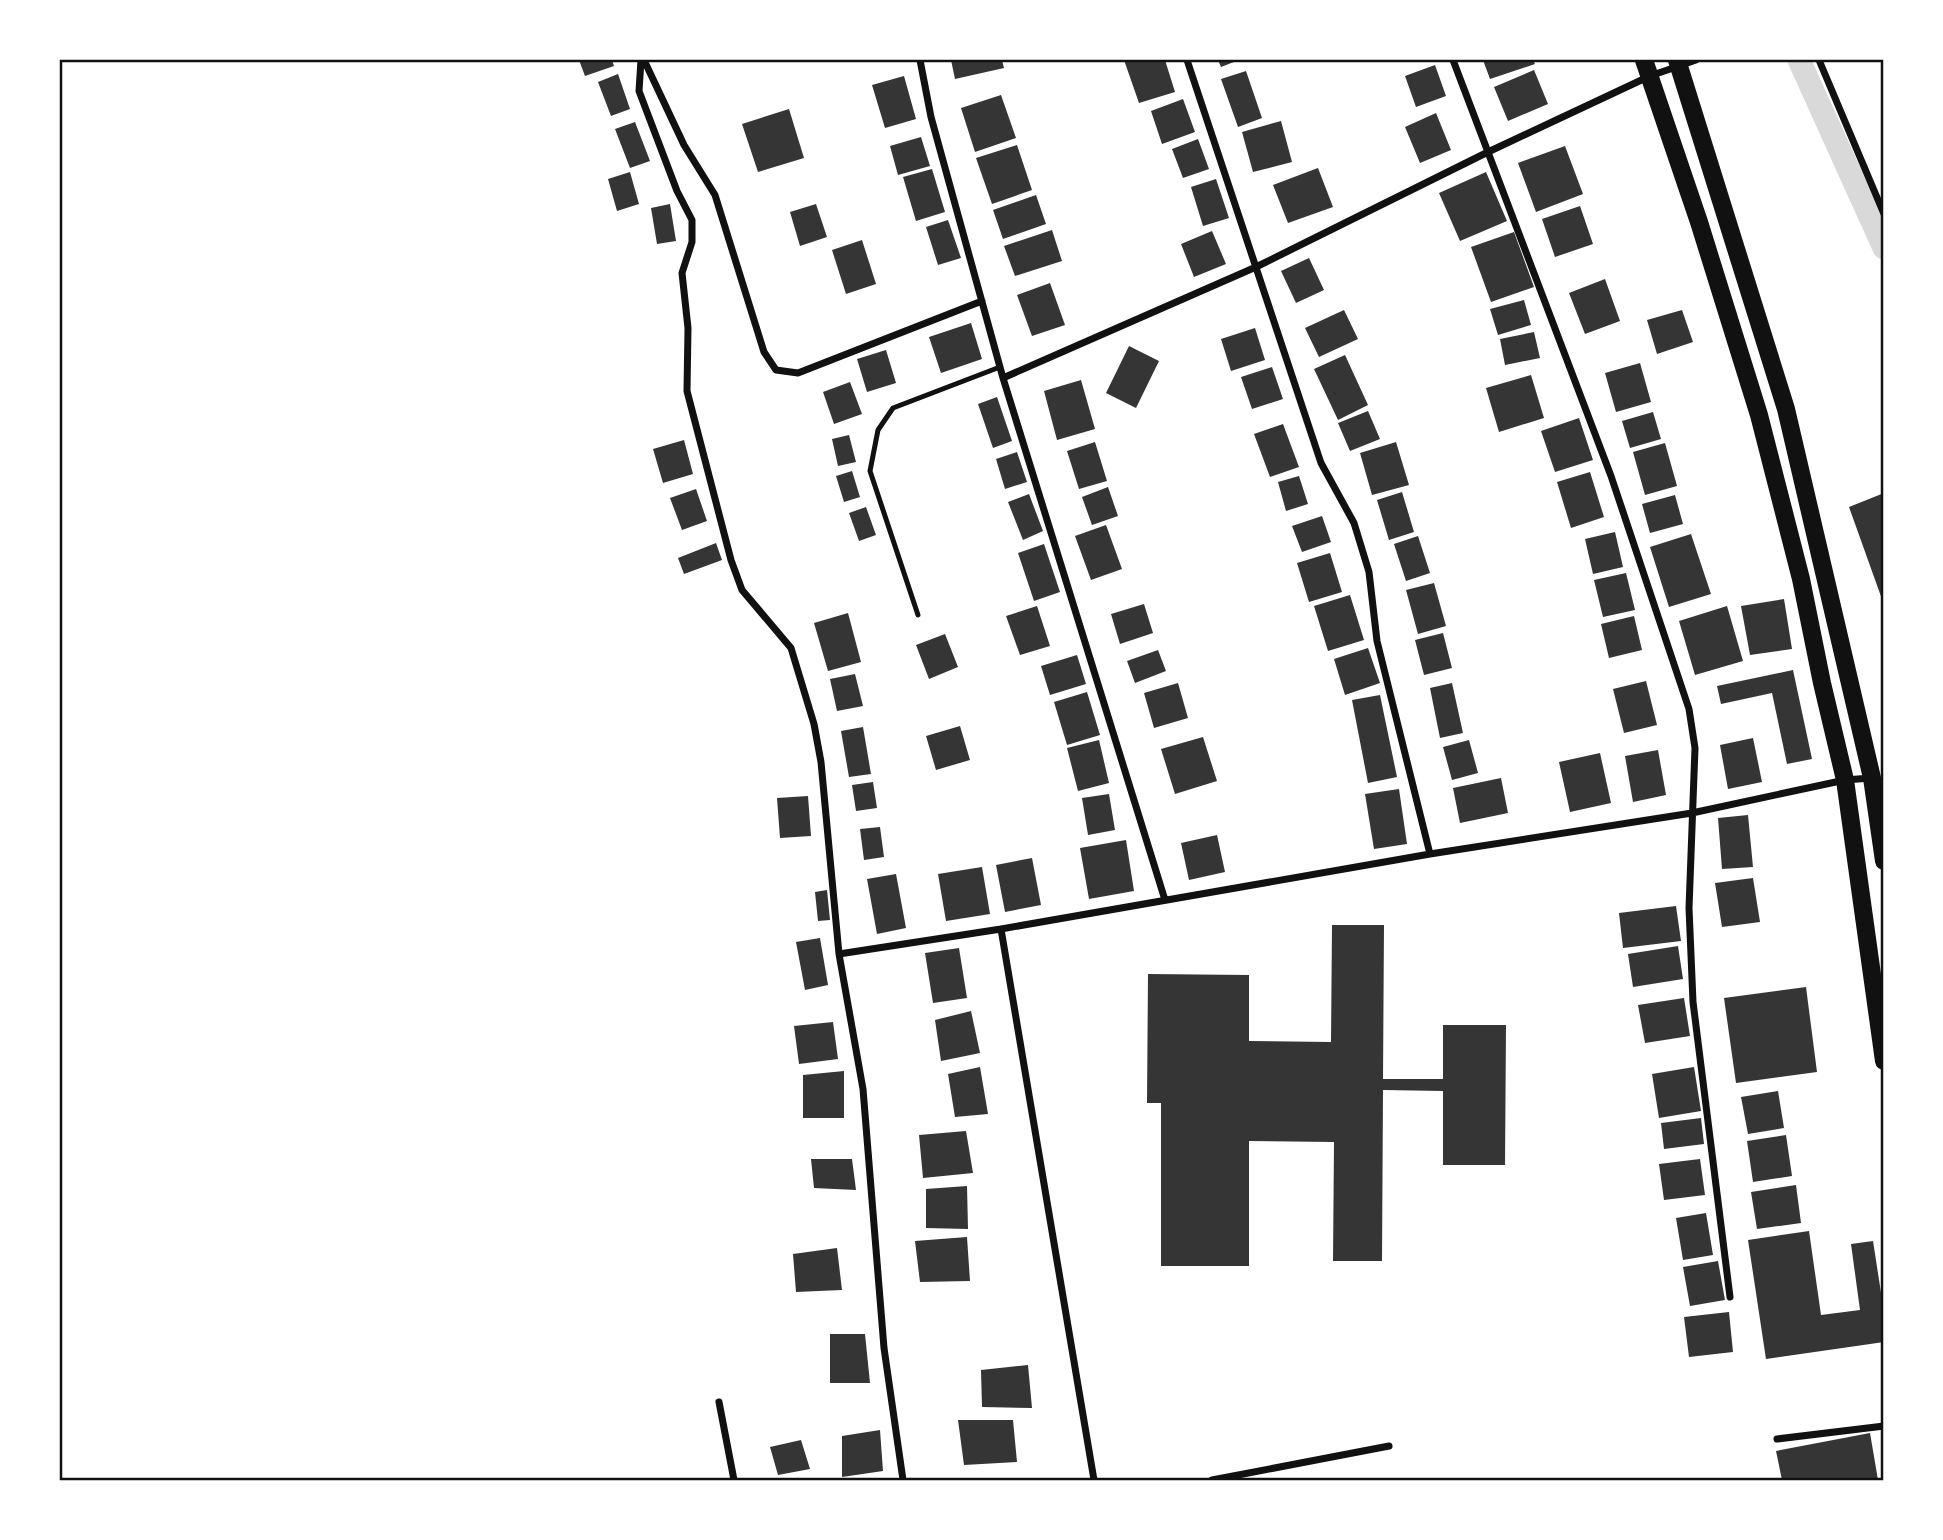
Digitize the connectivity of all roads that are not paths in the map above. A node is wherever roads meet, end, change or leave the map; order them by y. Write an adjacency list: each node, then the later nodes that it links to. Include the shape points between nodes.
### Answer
1 (643, 60): 11 (street, via 684,145 715,195 764,352 776,370 798,373); 22 (street, via 639,91 692,220 692,242 682,273 688,328 687,391 742,590 791,649 814,724)
2 (920, 60): 11 (street, via 931,117)
3 (1187, 60): 10 (street)
4 (1453, 60): 8 (street)
5 (1819, 60): 9 (street)
6 (1684, 62): 7 (street); 15 (main road, via 1786,410)
7 (1647, 68): 8 (street); 16 (main road, via 1759,415)
8 (1488, 152): 10 (street); 17 (street, via 1611,476 1689,709 1695,748)
9 (1884, 214)
10 (1256, 267): 13 (street); 18 (street, via 1321,463 1354,523 1369,572 1377,642)
11 (982, 301): 12 (street)
12 (1000, 367): 13 (street); 14 (lane, via 893,408 878,430 870,471)
13 (1003, 378): 20 (street)
14 (918, 615)
15 (1872, 778): 16 (street); 19 (main road)
16 (1845, 780): 17 (street); 23 (main road)
17 (1692, 813): 18 (street); 24 (street, via 1689,908 1693,1002)
18 (1430, 854): 20 (street)
19 (1884, 861)
20 (1166, 900): 21 (street)
21 (1001, 929): 22 (street); 31 (street)
22 (839, 954): 30 (street, via 863,1089 884,1348)
23 (1884, 1061)
24 (1730, 1297)
25 (719, 1402): 29 (street)
26 (1884, 1426): 27 (street)
27 (1777, 1439)
28 (1389, 1446): 32 (street)
29 (734, 1480)
30 (903, 1480)
31 (1094, 1480)
32 (1212, 1480)

